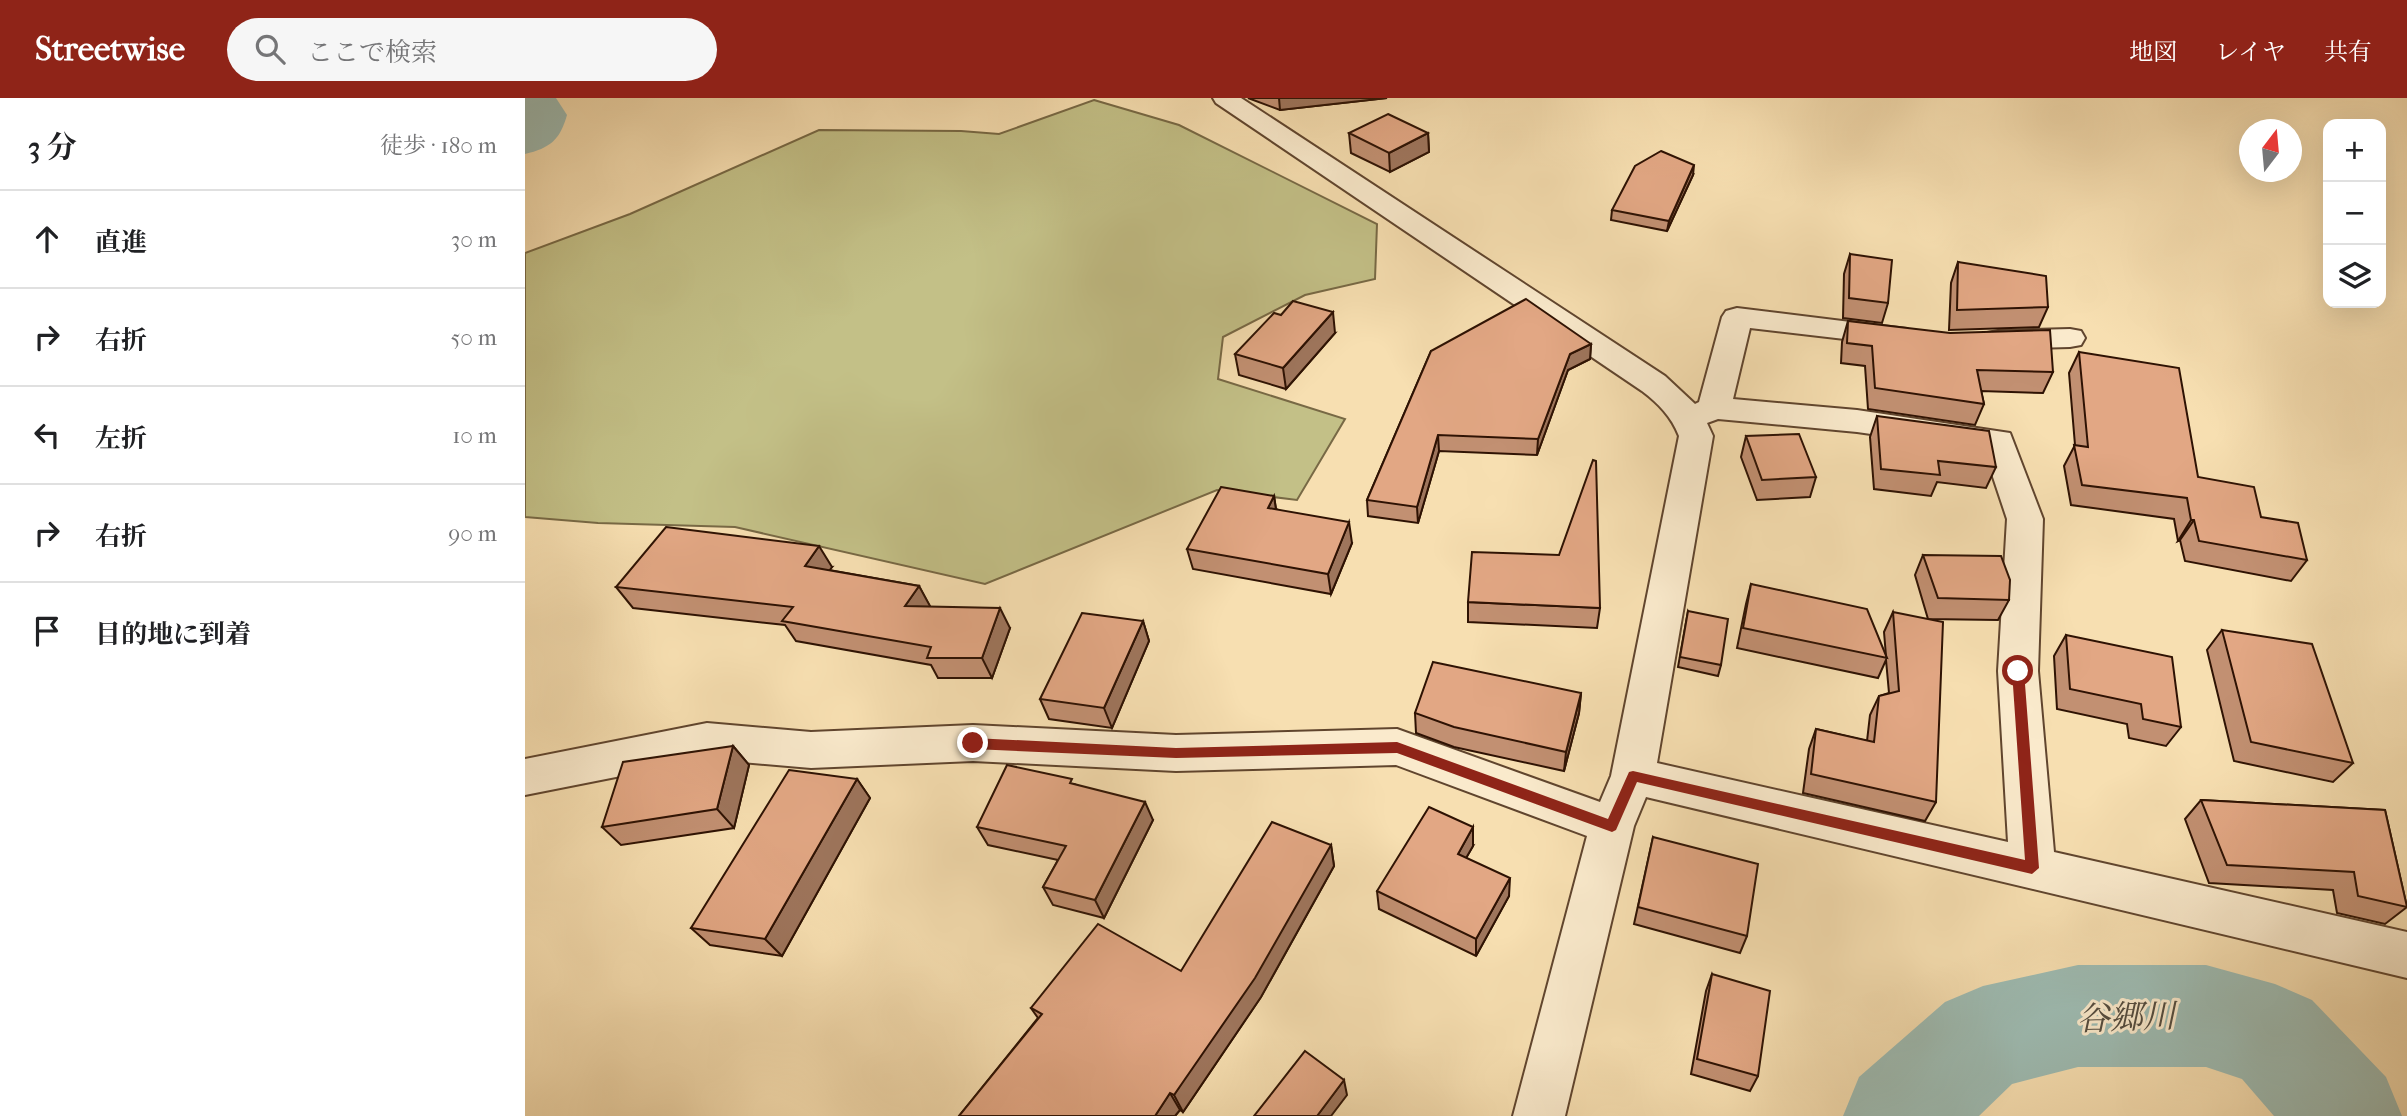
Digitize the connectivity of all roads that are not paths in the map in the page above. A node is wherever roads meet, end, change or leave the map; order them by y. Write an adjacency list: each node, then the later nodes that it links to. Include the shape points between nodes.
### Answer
1 (1225, 98): 5 (street)
2 (2070, 338): 4 (street)
3 (1929, 340): 5 (street, via 1737,317)
4 (1968, 341)
5 (1702, 413): 6 (street); 9 (street, via 1857,421 1998,441 2025,519 2018,671)
6 (1633, 776): 8 (street); 9 (street)
7 (525, 777): 8 (street, via 707,741 811,750 973,743 1176,753 1397,747)
8 (1612, 826): 11 (street)
9 (2032, 868): 10 (street)
10 (2407, 955)
11 (1539, 1116)

